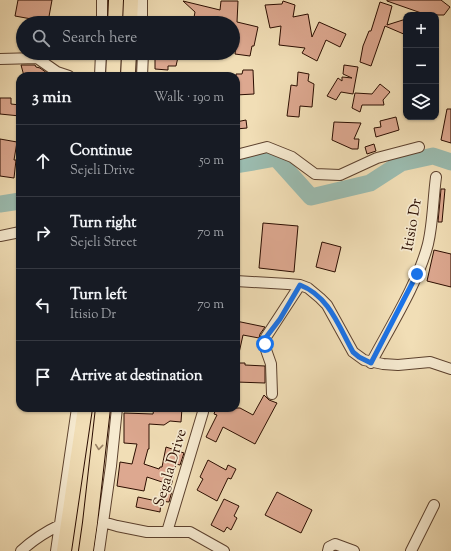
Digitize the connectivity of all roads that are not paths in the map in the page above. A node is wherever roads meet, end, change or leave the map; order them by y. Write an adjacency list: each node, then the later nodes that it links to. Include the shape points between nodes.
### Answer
1 (102, 0): 5 (street)
2 (116, 0): 6 (highway)
3 (131, 0): 7 (highway)
4 (142, 0): 8 (street)
5 (102, 16)
6 (115, 16)
7 (130, 16)
8 (142, 16)
9 (16, 59): 10 (street)
10 (0, 60)
11 (41, 60): 16 (street)
12 (101, 60): 17 (street)
13 (114, 60): 18 (highway)
14 (129, 60): 19 (highway)
15 (143, 60): 20 (street)
16 (57, 72)
17 (100, 72)
18 (113, 72)
19 (128, 72)
20 (142, 72)
21 (419, 147): 22 (street, via 377,158 340,174 315,174 292,157 267,148)
22 (240, 154)
23 (436, 177): 28 (street, Itisio Dr, via 428,243 424,256)
24 (16, 233): 25 (street)
25 (0, 236)
26 (240, 281): 27 (street)
27 (300, 285): 28 (street, via 308,288 327,305 353,352); 30 (street, via 265,341 271,364)
28 (371, 363): 29 (street, via 398,365 430,362)
29 (451, 369)
30 (272, 394)
31 (75, 412): 38 (street)
32 (84, 412): 42 (highway)
33 (103, 412): 43 (highway, one-way to 43)
34 (117, 412): 37 (street)
35 (203, 412): 39 (street, Segala Drive)
36 (434, 505): 48 (street)
37 (103, 522): 39 (street, via 148,532); 44 (street)
38 (60, 525): 40 (street, via 48,530); 41 (street)
39 (167, 532): 45 (street, via 190,532)
40 (21, 551)
41 (56, 551)
42 (64, 551)
43 (86, 551)
44 (99, 551)
45 (224, 551)
46 (328, 551): 47 (street, via 329,547 335,544)
47 (354, 551)
48 (411, 551)

